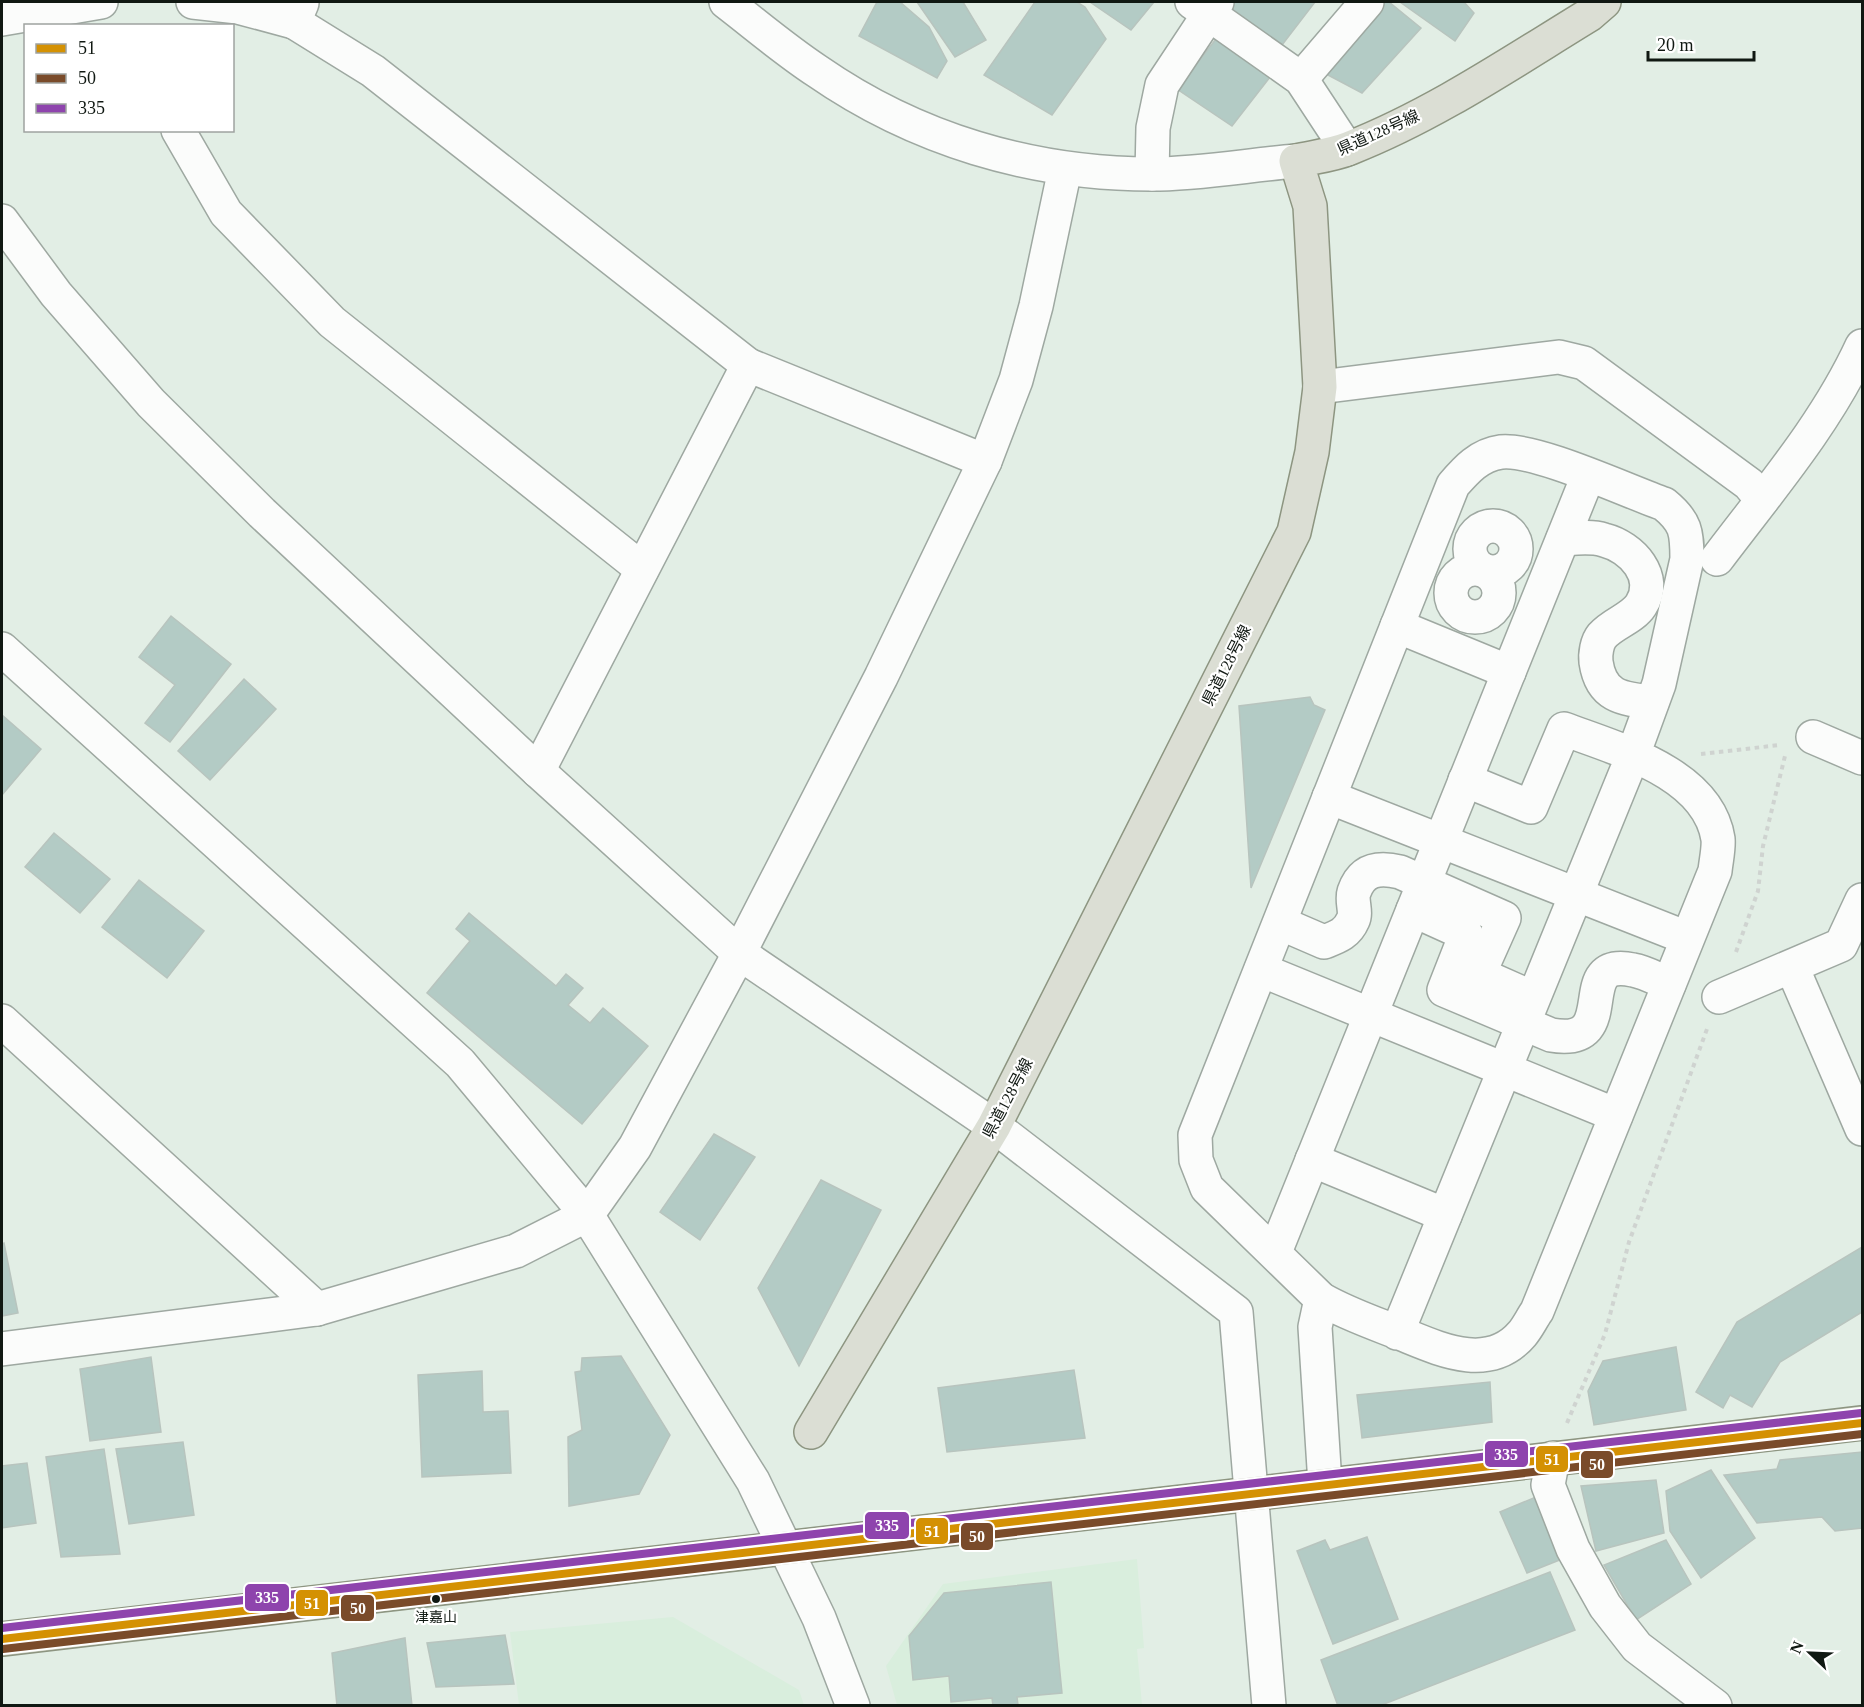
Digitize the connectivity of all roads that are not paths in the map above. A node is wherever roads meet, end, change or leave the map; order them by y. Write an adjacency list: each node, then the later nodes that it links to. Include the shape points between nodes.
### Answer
1 (101, 2): 8 (street); 9 (street)
2 (194, 2): 7 (street)
3 (726, 2): 14 (street, via 816,71 870,104 928,132 996,155)
4 (1366, 2): 10 (street)
5 (1604, 2): 12 (main road, 県道128号線, via 1479,82)
6 (1206, 6): 10 (street); 15 (street, via 1162,85 1154,128)
7 (298, 12): 18 (street)
8 (2, 19)
9 (114, 24)
10 (1301, 79): 12 (street)
11 (179, 132): 25 (street, via 226,213 332,322)
12 (1347, 149): 13 (main road, 県道128号線)
13 (1296, 161): 15 (street); 19 (main road, 県道128号線, via 1310,206)
14 (1065, 169): 15 (street); 20 (street, via 1016,380)
15 (1152, 174)
16 (2, 221): 35 (street, via 56,294 151,404)
17 (1863, 346): 22 (street, via 1845,384)
18 (748, 365): 20 (street); 25 (street)
19 (1320, 387): 22 (street, via 1559,357 1584,363 1749,484); 54 (main road, 県道128号線, via 1312,452 1294,532)
20 (985, 461): 44 (street, via 881,677)
21 (1588, 476): 23 (street); 27 (street, via 1524,452 1499,452 1473,463 1453,485); 31 (street, via 1664,504 1681,518 1687,539 1687,559)
22 (1762, 501): 24 (street)
23 (1563, 538): 30 (street); 31 (street, via 1586,537 1612,543 1636,558 1645,574 1647,593 1640,607 1600,638 1595,657 1598,676 1609,692 1629,700)
24 (1717, 559)
25 (642, 569): 35 (street)
26 (1485, 571): 28 (street, via 1463,572 1454,583 1454,605 1465,615)
27 (1397, 626): 28 (street); 37 (street)
28 (1451, 648): 30 (street)
29 (2, 649): 57 (street, via 460,1063)
30 (1509, 672): 36 (street)
31 (1652, 702): 33 (street)
32 (1813, 737): 34 (street)
33 (1633, 754): 36 (street, via 1564,729 1531,807); 39 (street); 43 (street, via 1690,787 1708,811 1718,839 1715,871)
34 (1863, 758)
35 (538, 771): 44 (street)
36 (1465, 780): 38 (street)
37 (1329, 797): 38 (street); 42 (street)
38 (1441, 840): 39 (street); 40 (street)
39 (1576, 893): 43 (street); 49 (street)
40 (1419, 896): 42 (street, via 1382,867 1366,874 1354,893 1354,919 1343,935 1324,942); 49 (street, via 1504,918 1479,974); 50 (street)
41 (1863, 900): 45 (street, via 1840,945)
42 (1280, 922): 46 (street)
43 (1687, 938): 47 (street)
44 (739, 953): 54 (street); 57 (street, via 635,1147)
45 (1792, 967): 48 (street); 55 (street)
46 (1261, 970): 50 (street); 59 (street, via 1195,1136 1196,1160 1207,1188)
47 (1668, 984): 49 (street, via 1634,970 1615,968 1603,975 1596,987 1593,1020 1583,1032 1566,1038 1551,1035); 53 (street)
48 (1719, 997)
49 (1528, 1011): 52 (street)
50 (1371, 1015): 52 (street); 56 (street)
51 (2, 1021): 61 (street)
52 (1505, 1069): 53 (street); 58 (street)
53 (1616, 1115): 62 (street, via 1537,1311 1521,1336 1499,1350 1472,1357)
54 (994, 1126): 65 (main road, 県道128号線); 68 (street, via 1236,1312)
55 (1863, 1129)
56 (1312, 1160): 58 (street); 59 (street)
57 (587, 1215): 61 (street, via 516,1251); 69 (street, via 742,1462)
58 (1445, 1215): 62 (street)
59 (1275, 1252): 60 (street)
60 (1321, 1299): 62 (street); 67 (street, via 1315,1327)
61 (317, 1309): 63 (street)
62 (1397, 1333)
63 (2, 1349)
64 (1863, 1423): 66 (highway)
65 (811, 1432)
66 (1553, 1458): 67 (highway); 73 (street, via 1548,1485 1573,1549 1605,1606 1637,1647)
67 (1325, 1484): 68 (highway)
68 (1250, 1493): 69 (highway); 72 (street)
69 (787, 1548): 70 (highway); 71 (street)
70 (2, 1639)
71 (853, 1706)
72 (1269, 1706)
73 (1715, 1706)

